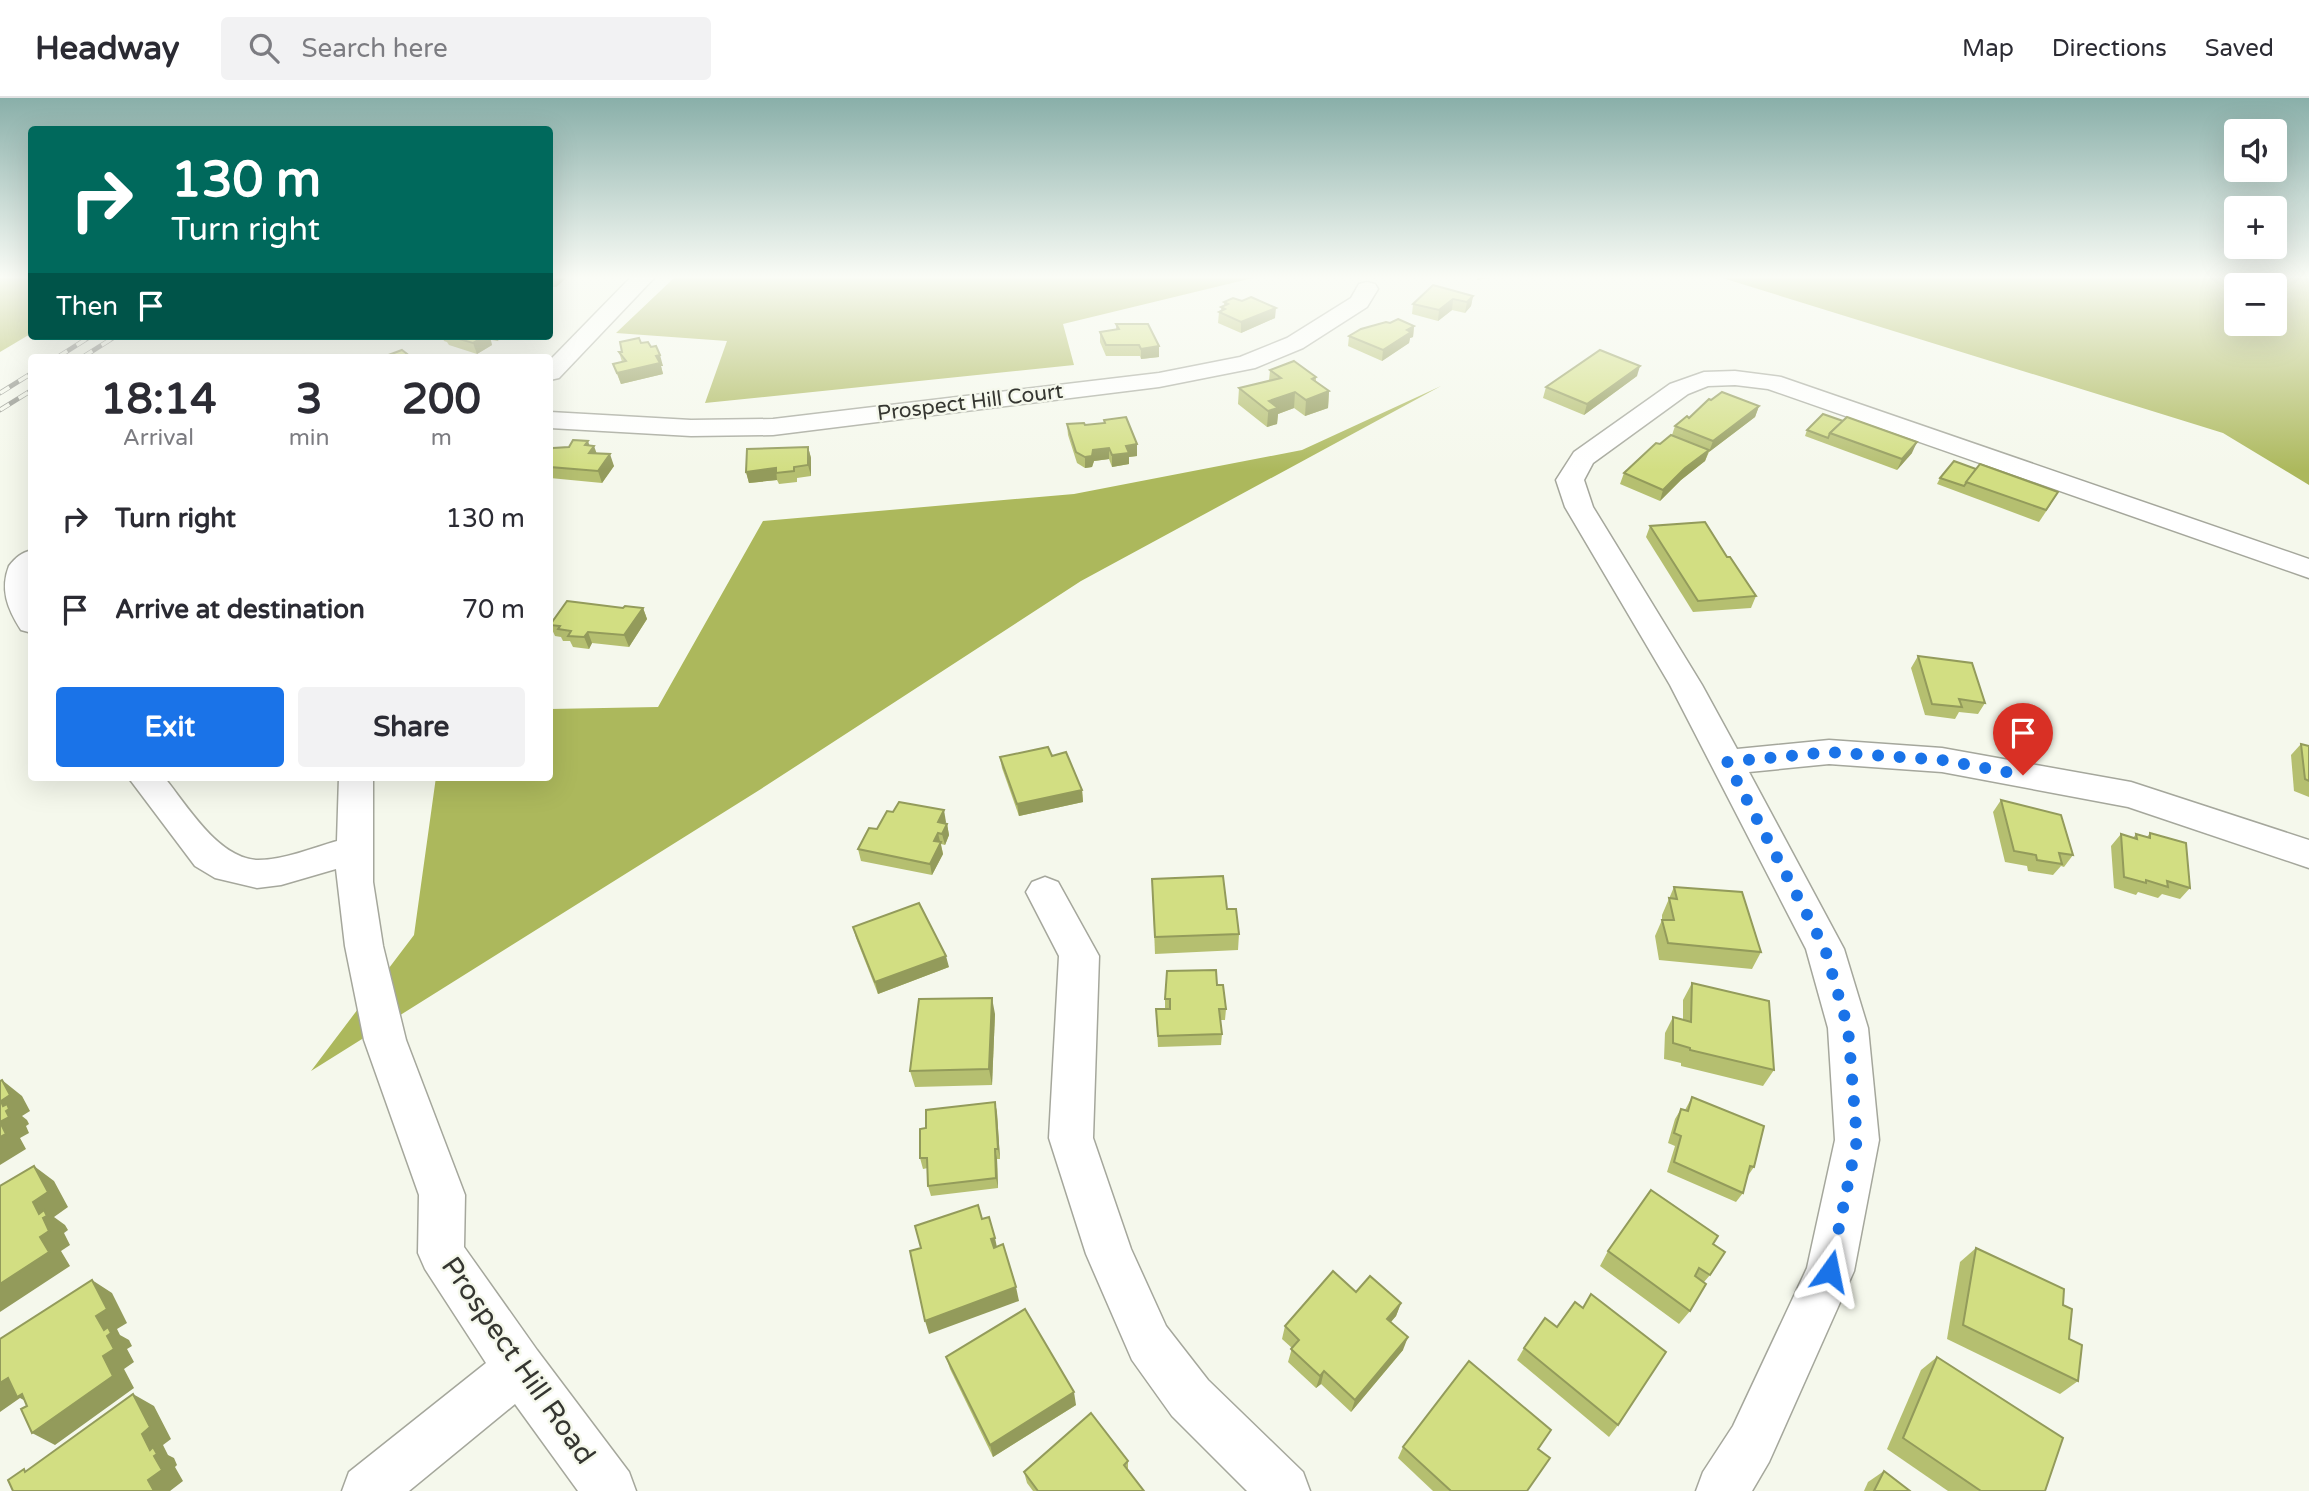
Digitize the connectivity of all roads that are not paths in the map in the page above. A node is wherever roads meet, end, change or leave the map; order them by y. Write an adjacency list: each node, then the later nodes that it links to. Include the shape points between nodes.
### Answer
1 (581, 341): 3 (street)
2 (1298, 341): 4 (street, Prospect Hill Court, via 1246,363 1159,380 773,427 691,428)
3 (553, 370)
4 (553, 420)
5 (28, 563): 7 (street, via 13,577 11,589)
6 (2309, 569): 8 (street, via 1772,382 1704,379 1679,389 1583,458 1570,480 1579,507)
7 (28, 617)
8 (1727, 762): 12 (street, via 1829,752 1942,760 2131,795); 18 (street, via 1825,949 1848,1028 1857,1140 1830,1271 1751,1444)
9 (148, 781): 11 (street, via 208,856 228,868 257,874 281,871)
10 (356, 781): 11 (street, Prospect Hill Road)
11 (355, 850): 14 (street, Prospect Hill Road, via 354,882 362,933 385,1040 442,1195 441,1253)
12 (2309, 854)
13 (1045, 892): 17 (street, via 1079,956 1071,1138 1109,1254 1149,1343 1190,1398)
14 (519, 1368): 15 (street); 16 (street, Prospect Hill Road)
15 (368, 1491)
16 (610, 1491)
17 (1284, 1491)
18 (1722, 1491)

